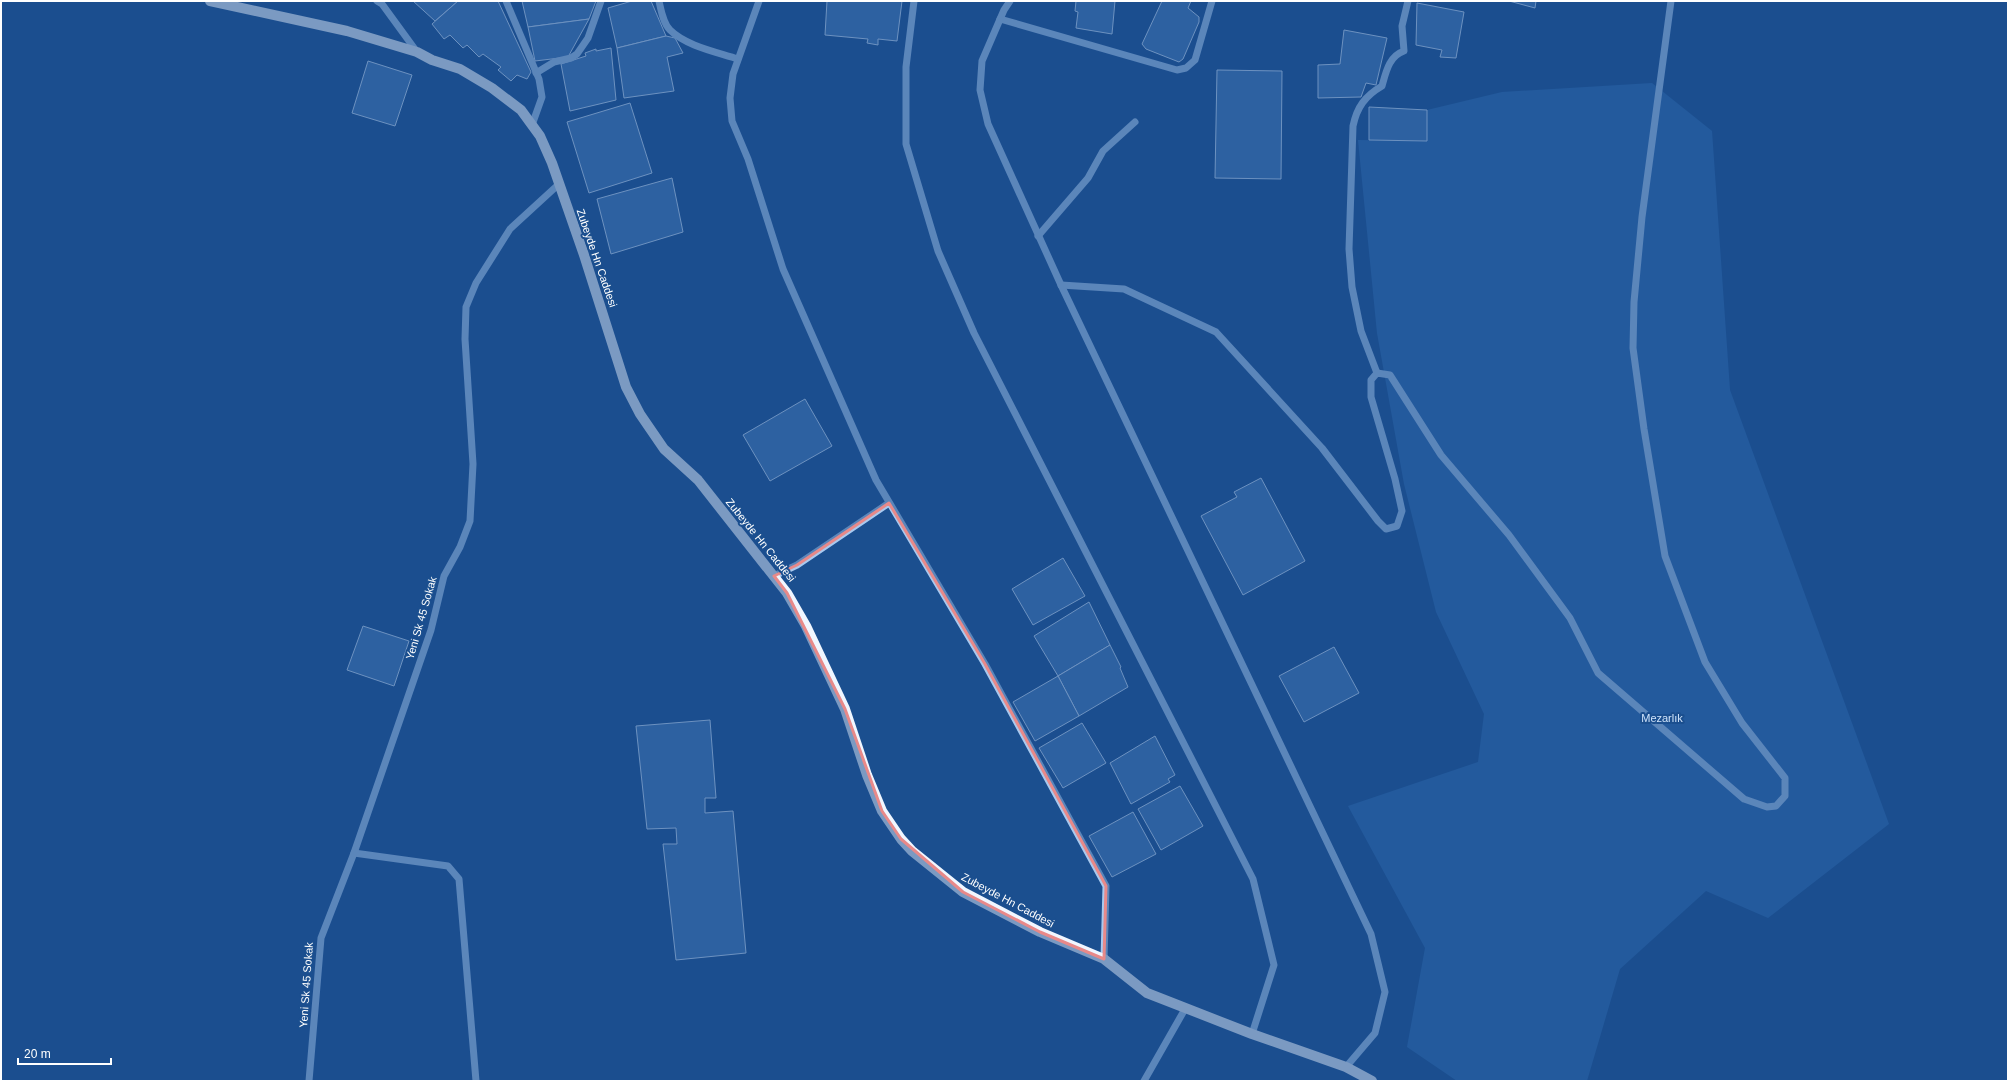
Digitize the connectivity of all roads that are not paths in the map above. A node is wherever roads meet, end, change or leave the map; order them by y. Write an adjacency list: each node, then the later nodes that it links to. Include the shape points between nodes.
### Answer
1 (210, 1): 13 (main road, Zubeyde Hn Caddesi, via 347,31)
2 (377, 1): 13 (street, via 382,4)
3 (506, 1): 15 (street)
4 (601, 1): 15 (street, via 588,38 577,54 554,62)
5 (659, 1): 14 (street, via 669,29 682,38)
6 (758, 1): 14 (street)
7 (914, 1): 27 (street, via 906,67 906,144 938,251 974,333 1253,879 1274,965)
8 (1010, 1): 12 (street)
9 (1212, 1): 12 (street, via 1194,60 1186,68 1177,70)
10 (1408, 1): 21 (street, via 1402,26 1404,51 1389,63 1382,86 1371,92 1356,111 1353,126 1349,249 1352,288 1361,331)
11 (1671, 1): 21 (street, via 1642,217 1634,302 1633,348 1665,556 1705,662 1742,723 1785,778 1785,796 1776,806 1767,807 1744,799 1598,673 1570,618 1510,535 1441,455 1390,376)
12 (1000, 19): 19 (street, via 982,60 980,90 988,124)
13 (417, 52): 17 (main road, Zubeyde Hn Caddesi, via 460,70 492,88 521,110)
14 (738, 59): 22 (street, via 730,98 732,121 748,159 783,269 839,399)
15 (536, 73): 17 (street, via 542,97)
16 (1135, 122): 19 (street, via 1103,151 1088,178)
17 (532, 125): 18 (main road, Zubeyde Hn Caddesi, via 540,136)
18 (559, 184): 23 (main road, Zubeyde Hn Caddesi, via 626,388 640,414 664,449 698,480); 24 (street, Yeni Sk 45 Sokak, via 510,230 476,283 466,307 465,339 473,464 470,521 460,547 444,576 431,630)
19 (1038, 236): 20 (street)
20 (1061, 285): 21 (street, via 1124,289 1216,332 1322,448 1386,529 1397,526 1402,512 1371,397 1372,380); 28 (street, via 1371,934 1386,992 1375,1033)
21 (1376, 374)
22 (889, 503): 23 (street, via 797,565); 25 (street, via 985,664 1106,886)
23 (774, 576): 25 (main road, Zubeyde Hn Caddesi, via 788,593 806,626 845,709 882,811 900,839 963,892 1040,932)
24 (354, 852): 29 (street, Yeni Sk 45 Sokak, via 321,938); 30 (street, via 448,866 459,879)
25 (1104, 959): 26 (main road, Zubeyde Hn Caddesi, via 1147,993)
26 (1185, 1009): 27 (main road, Zubeyde Hn Caddesi); 31 (street)
27 (1252, 1034): 28 (main road, Zubeyde Hn Caddesi)
28 (1346, 1067): 32 (main road, Zubeyde Hn Caddesi)
29 (309, 1081)
30 (476, 1081)
31 (1144, 1081)
32 (1372, 1081)

